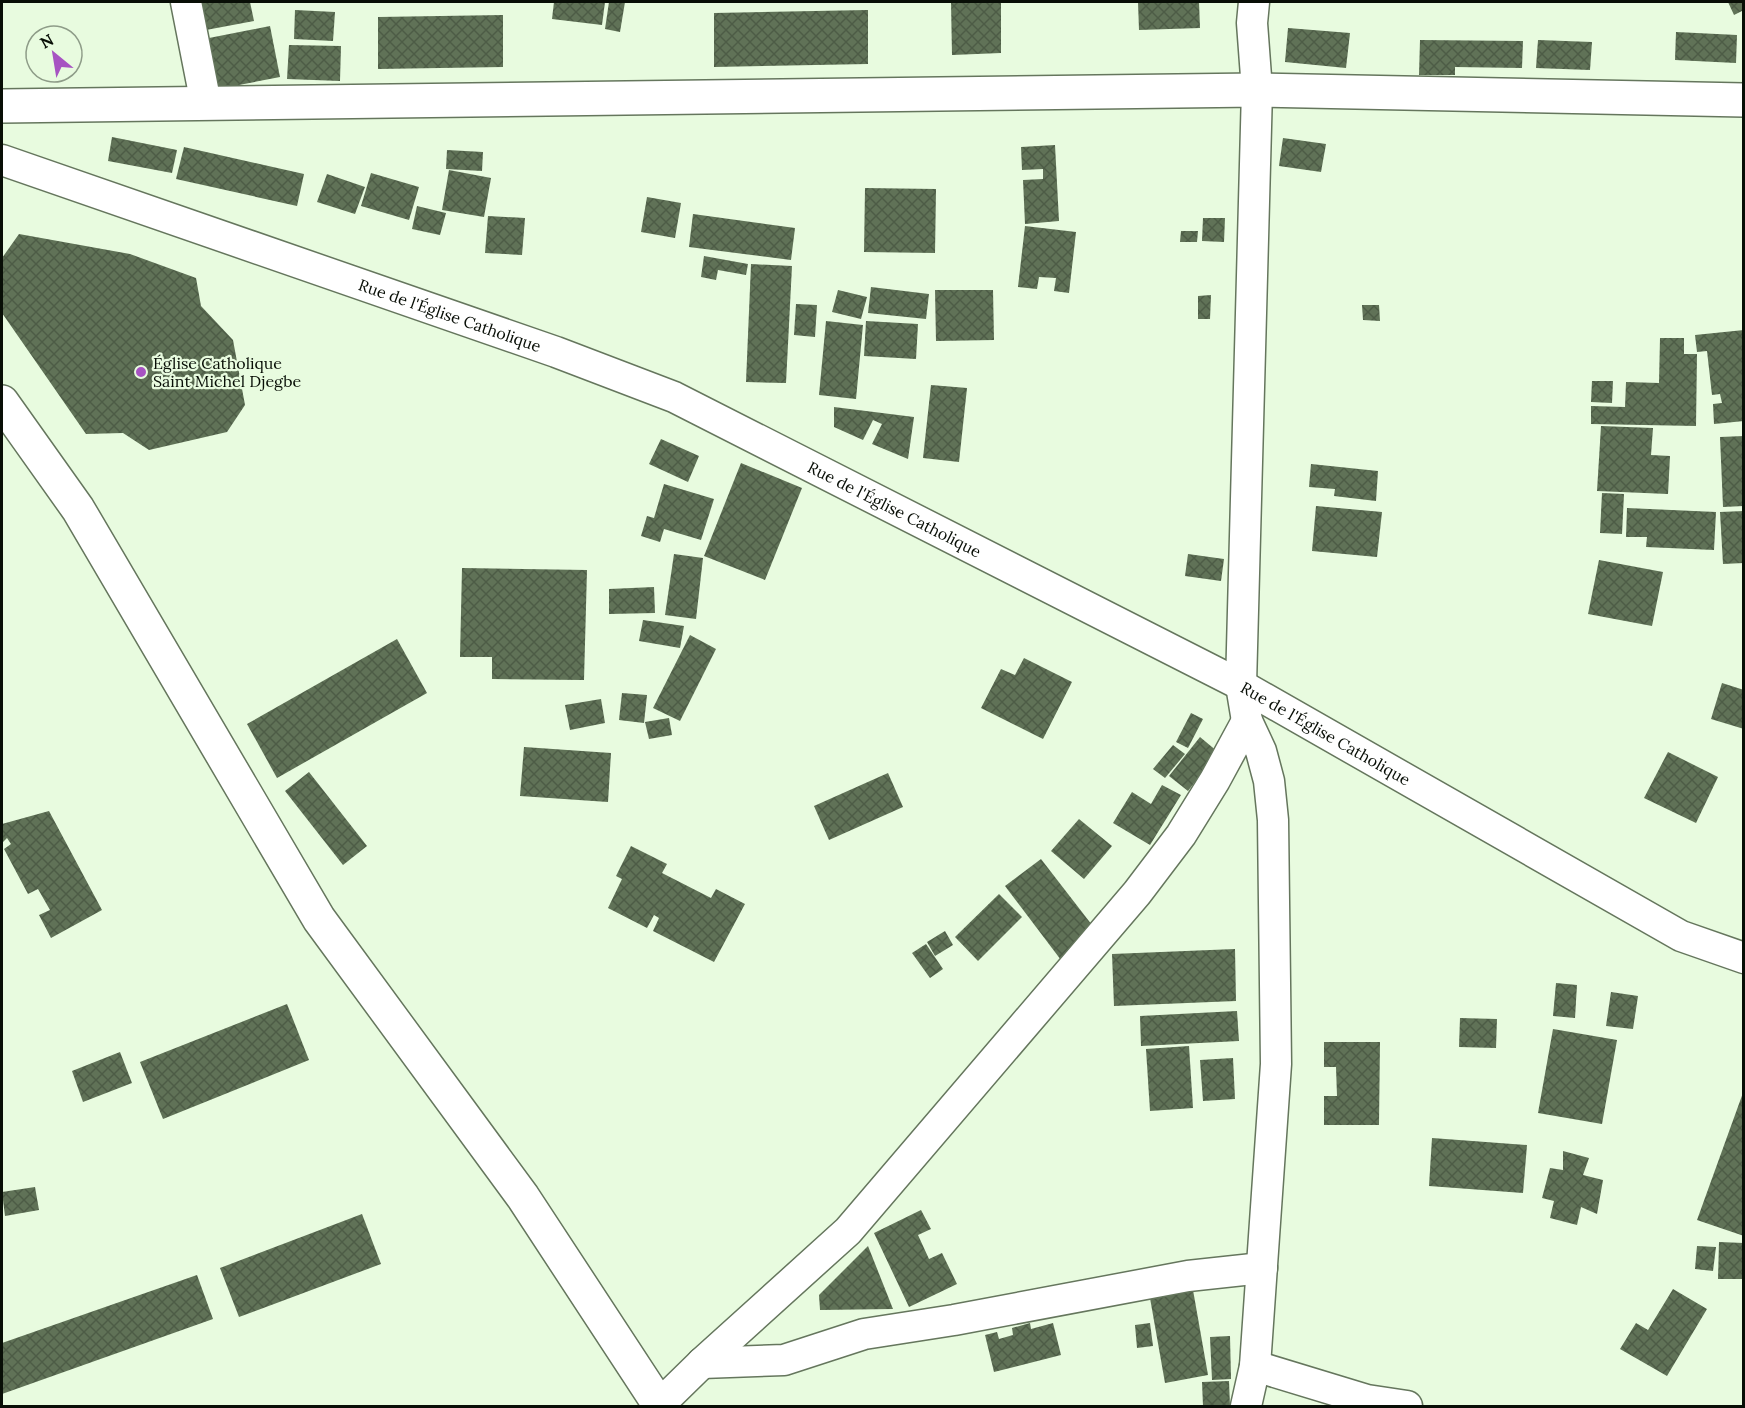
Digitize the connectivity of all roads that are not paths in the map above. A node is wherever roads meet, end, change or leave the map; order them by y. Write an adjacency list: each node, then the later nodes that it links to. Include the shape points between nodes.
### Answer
1 (186, 2): 5 (street)
2 (1250, 9): 3 (street)
3 (1257, 90): 4 (street); 5 (street); 9 (street)
4 (1743, 100)
5 (206, 104): 6 (street)
6 (2, 106)
7 (2, 160): 9 (street, Rue de l'Église Catholique, via 556,352 674,398)
8 (2, 402): 15 (street, via 78,509 320,919 523,1197)
9 (1241, 685): 10 (street); 11 (street, Rue de l'Église Catholique, via 1681,936)
10 (1246, 721): 12 (street, via 1269,781 1273,820 1276,1064); 13 (street, via 1181,835 1137,893 848,1230)
11 (1743, 958)
12 (1262, 1268): 13 (street, via 1188,1276 864,1334 784,1360); 14 (street)
13 (702, 1363): 15 (street)
14 (1255, 1366): 16 (street); 17 (street, via 1367,1400)
15 (658, 1406)
16 (1246, 1407)
17 (1407, 1407)

